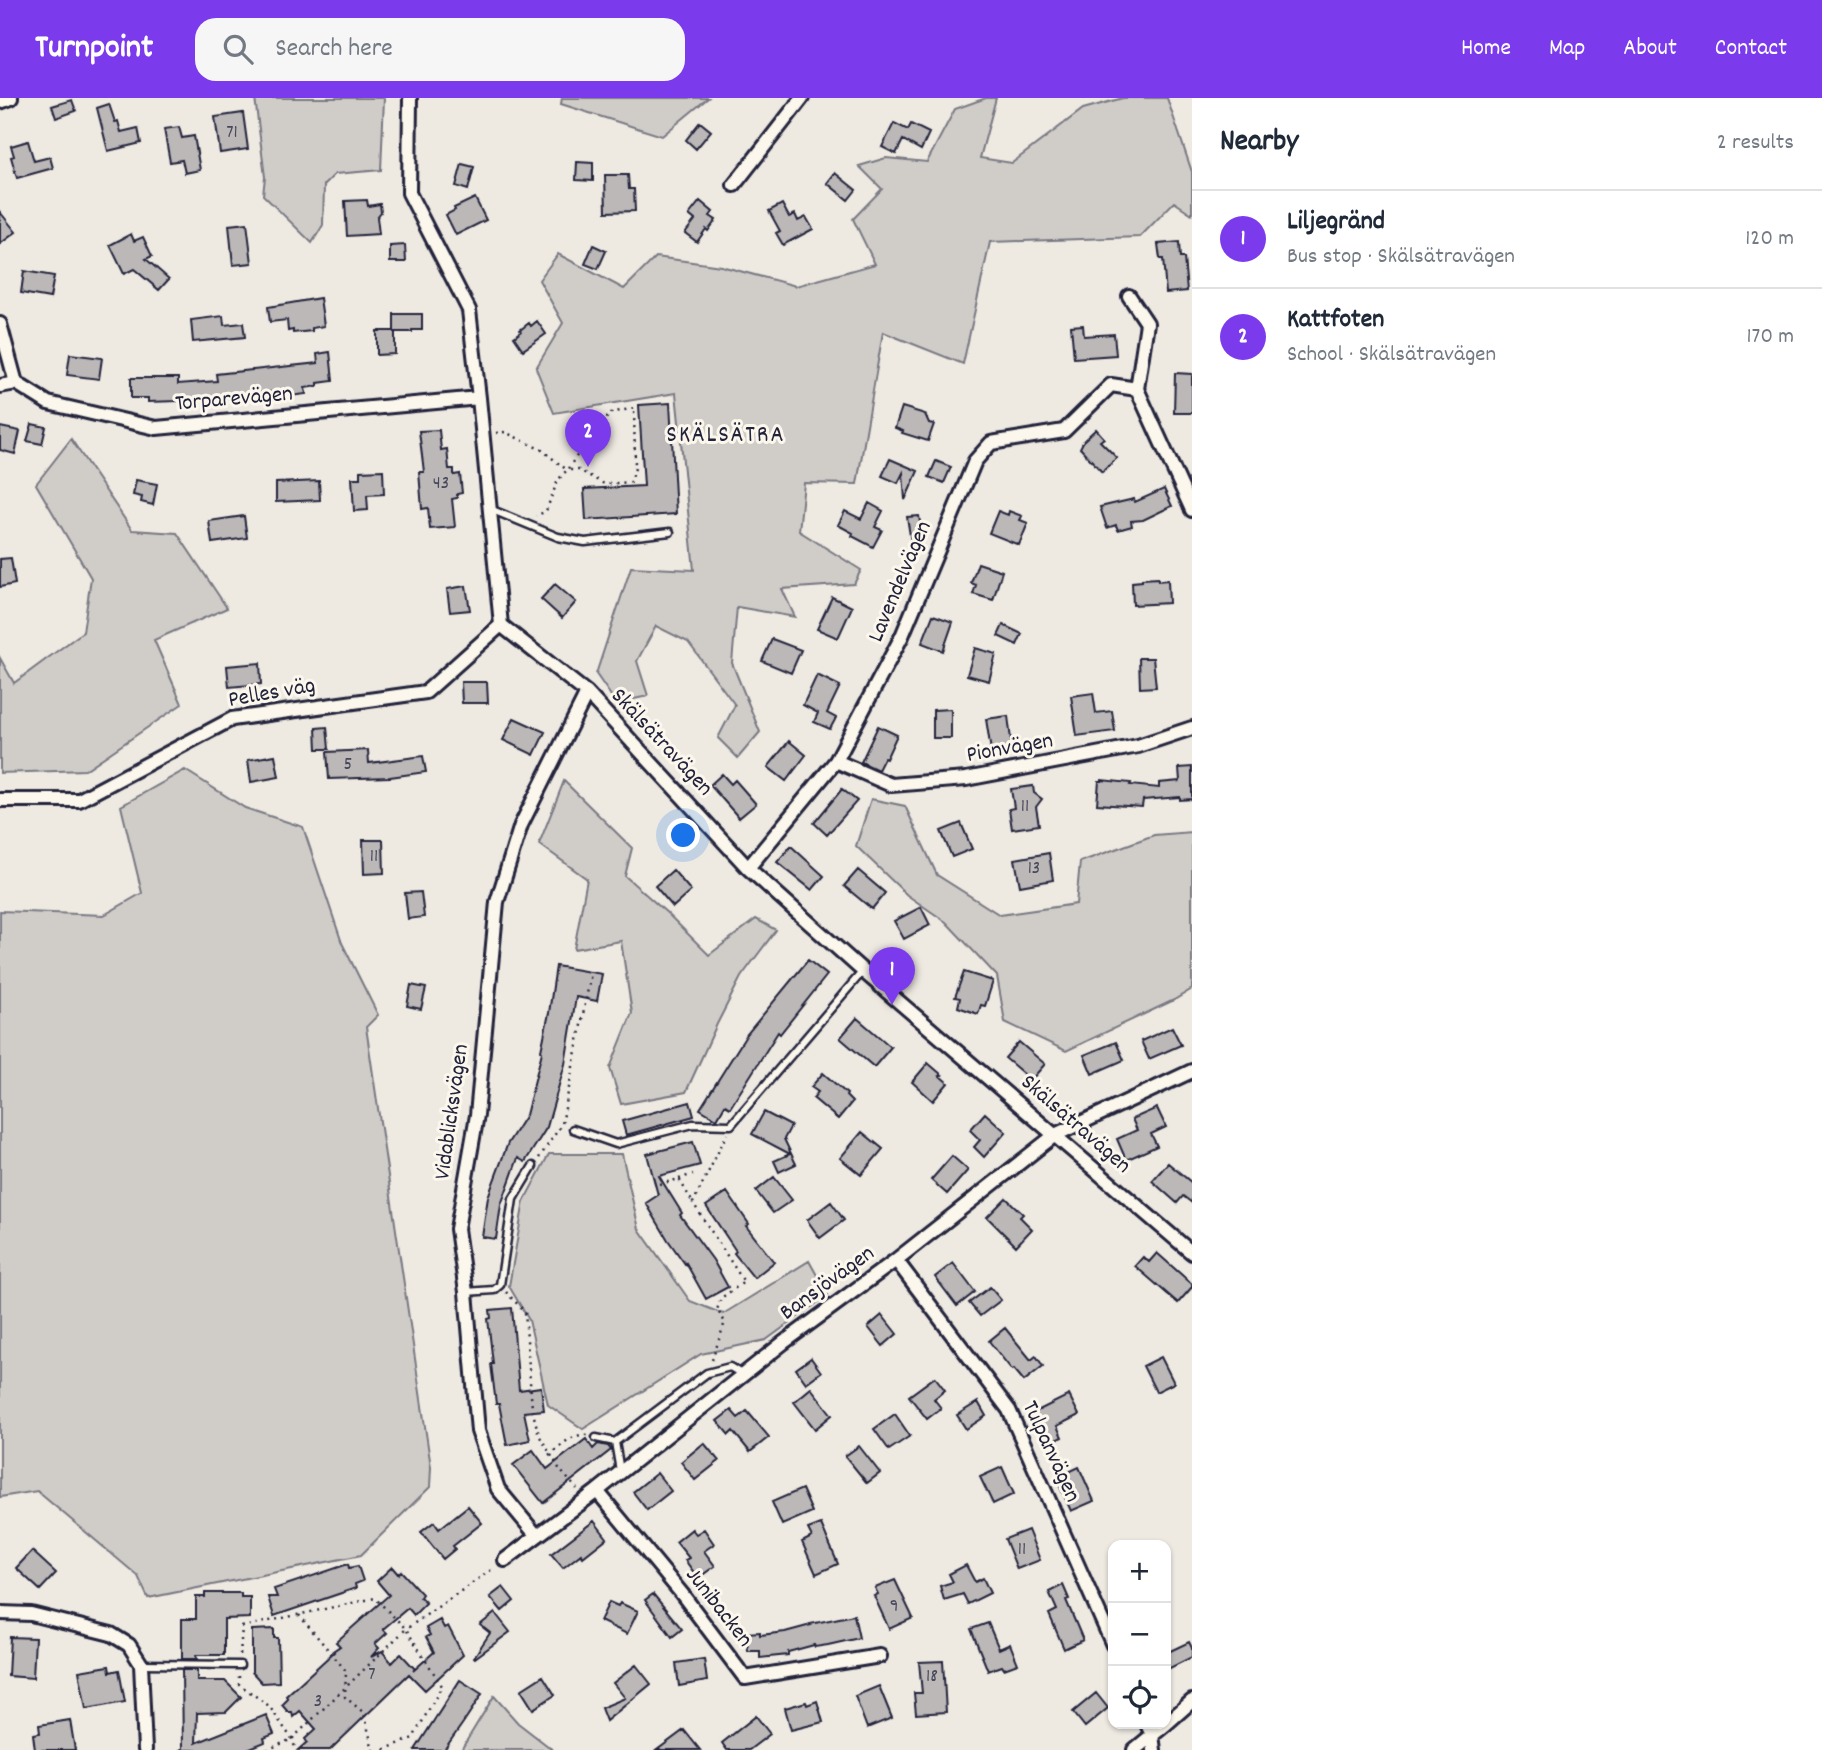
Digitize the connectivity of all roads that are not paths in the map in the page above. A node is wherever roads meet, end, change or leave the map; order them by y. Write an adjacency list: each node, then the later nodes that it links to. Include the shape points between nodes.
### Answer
1 (11, 98): 4 (street)
2 (410, 98): 11 (street, via 409,193 469,310)
3 (802, 98): 5 (street)
4 (0, 102)
5 (734, 184)
6 (1129, 296): 10 (street, via 1147,323)
7 (0, 324): 8 (street)
8 (16, 383): 9 (street); 11 (street, Torparevägen, via 48,402 156,428)
9 (0, 386)
10 (1137, 389): 13 (street); 18 (street, Lavendelvägen, via 1111,385 1064,431 991,443 975,461 902,636)
11 (480, 398): 12 (street)
12 (490, 509): 14 (lane, via 558,537 585,542); 15 (street)
13 (1192, 510)
14 (670, 532)
15 (501, 625): 16 (street, Skälsätravägen); 19 (street, Pelles väg, via 426,692 232,719 79,800)
16 (587, 693): 20 (street, Skälsätravägen); 28 (street, Vidablicksvägen, via 521,825 497,902 477,1115 457,1229)
17 (1192, 728): 18 (street, Pionvägen, via 1138,746 966,779 891,785)
18 (836, 761): 20 (street, Lavendelvägen)
19 (0, 800)
20 (748, 868): 21 (street, Skälsätravägen)
21 (863, 971): 23 (lane, via 731,1125 692,1124 616,1144); 24 (street, Skälsätravägen)
22 (1192, 1071): 24 (street, Bansjövägen)
23 (573, 1129)
24 (1055, 1135): 26 (street, Skälsätravägen); 27 (street, Bansjövägen)
25 (533, 1166): 28 (lane, via 513,1199 500,1284 494,1290)
26 (1192, 1253)
27 (896, 1260): 29 (street, Bansjövägen); 37 (street, Tulpanvägen, via 1009,1410)
28 (466, 1293): 34 (street, Vidablicksvägen, via 478,1431 498,1489)
29 (743, 1375): 31 (lane, via 730,1367 707,1373); 32 (street, Bansjövägen)
30 (596, 1438): 31 (lane)
31 (615, 1442): 32 (lane)
32 (620, 1472): 33 (street, Bansjövägen)
33 (597, 1491): 34 (street, Bansjövägen); 38 (street, Junibacken, via 745,1678)
34 (537, 1536): 35 (street, Bansjövägen)
35 (505, 1560)
36 (0, 1613): 39 (street, via 31,1614 111,1634 129,1645)
37 (1108, 1634)
38 (880, 1656)
39 (141, 1664): 40 (lane); 44 (street)
40 (240, 1665)
41 (1192, 1701): 42 (street)
42 (1171, 1720)
43 (1150, 1730): 45 (street); 46 (street)
44 (145, 1750)
45 (1134, 1750)
46 (1154, 1750)

